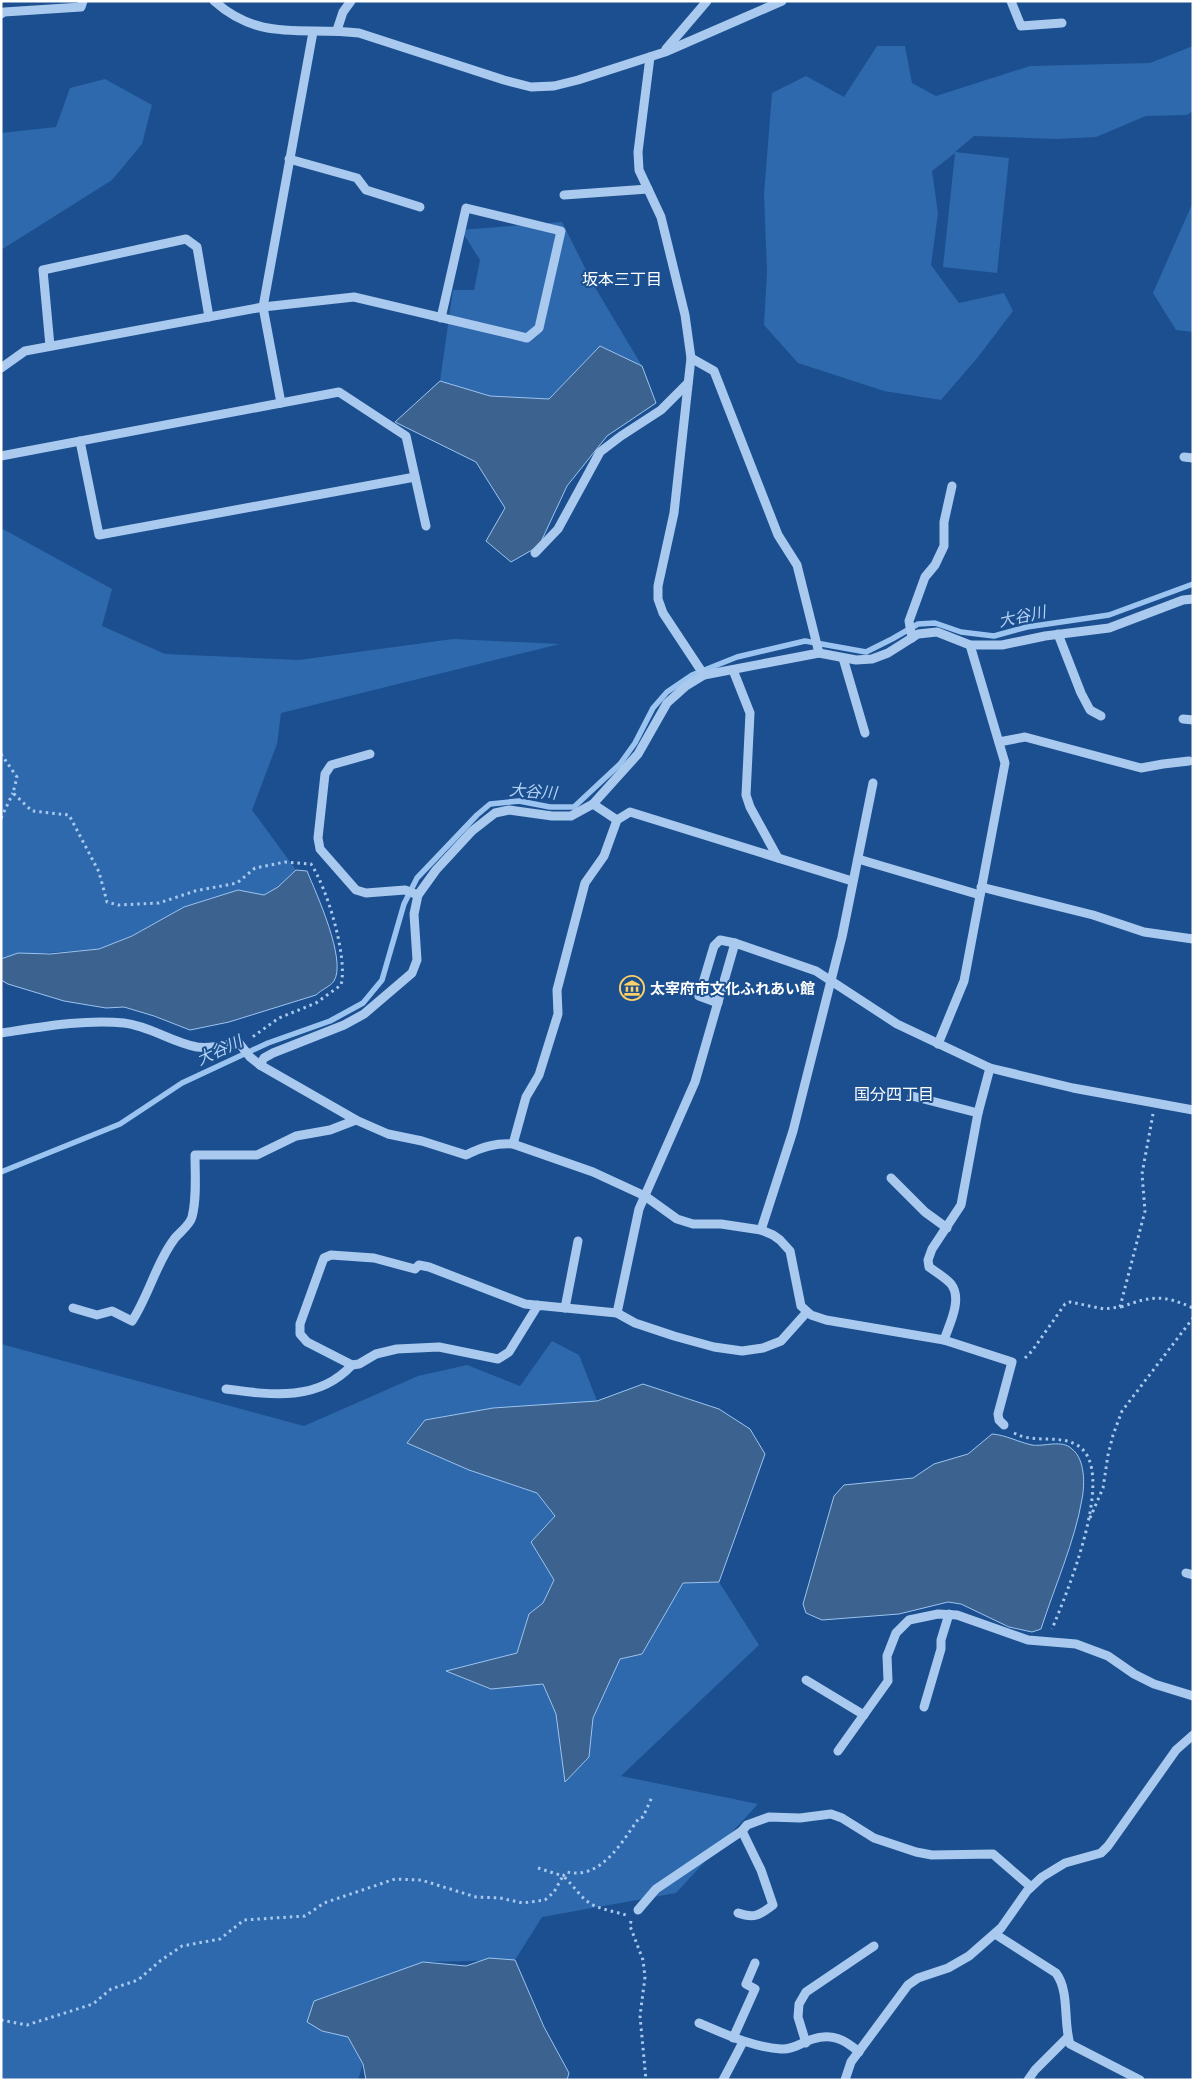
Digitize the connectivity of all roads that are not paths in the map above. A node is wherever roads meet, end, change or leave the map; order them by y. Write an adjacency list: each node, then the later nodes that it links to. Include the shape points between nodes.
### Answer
1 (83, 1): 7 (street, via 81,7)
2 (214, 1): 10 (street, via 238,19 261,27)
3 (351, 1): 9 (street)
4 (707, 1): 11 (street)
5 (782, 1): 11 (street)
6 (1011, 1): 8 (street, via 1021,26)
7 (1, 14)
8 (1062, 23)
9 (337, 30): 10 (street); 12 (street, via 359,33 530,87 554,86)
10 (313, 32): 13 (street)
11 (665, 52): 12 (street)
12 (650, 57): 14 (street, via 638,152 639,170)
13 (289, 159): 16 (street, via 357,178 366,190); 17 (street)
14 (648, 189): 15 (street); 21 (street, via 661,217 685,315)
15 (564, 195)
16 (420, 207)
17 (263, 307): 18 (street); 19 (street, via 354,298); 24 (street)
18 (209, 317): 20 (street); 20 (street, via 197,247 186,239 43,270)
19 (441, 318): 19 (street, via 527,338 539,328 561,231 466,208)
20 (50, 346): 22 (street, via 25,351)
21 (691, 358): 23 (street); 35 (street, via 714,371 778,535 797,565)
22 (1, 368)
23 (688, 383): 30 (street, via 661,410 600,452 558,529); 38 (street, via 674,513 658,599 662,613)
24 (281, 403): 25 (street); 27 (street, via 339,392 406,436)
25 (80, 441): 26 (street); 27 (street, via 99,534)
26 (1, 456)
27 (415, 477): 29 (street)
28 (952, 486): 33 (street, via 944,522 944,546 925,577 909,621)
29 (426, 526)
30 (535, 553)
31 (1193, 599): 32 (street, via 1109,628)
32 (1058, 634): 34 (street, via 1002,645); 39 (street, via 1081,693 1090,710)
33 (912, 638): 34 (street, via 937,632); 36 (street, via 872,659)
34 (970, 645): 41 (street)
35 (819, 653): 36 (street); 37 (street)
36 (843, 658): 40 (street)
37 (733, 670): 38 (street); 47 (street, via 750,713 746,795)
38 (704, 676): 45 (street, via 686,686 667,703 638,754)
39 (1101, 716)
40 (865, 733)
41 (999, 742): 43 (street, via 1025,737 1141,768); 50 (street, via 1005,763)
42 (370, 754): 51 (street, via 331,765 324,774 318,838 320,849 356,890 366,893 405,890)
43 (1189, 761)
44 (873, 783): 48 (street)
45 (593, 804): 46 (street); 51 (street, via 571,816 509,810 495,813 436,870)
46 (617, 820): 47 (street, via 630,812); 64 (street, via 604,856 585,883 557,990 558,1014 539,1075 526,1097)
47 (778, 858): 49 (street)
48 (858, 859): 49 (street); 50 (street)
49 (852, 881): 54 (street, via 842,937)
50 (980, 891): 52 (street, via 1093,915 1144,932); 57 (street, via 964,981)
51 (418, 896): 58 (street, via 414,914 417,960 412,973 364,1014 273,1053)
52 (1193, 939)
53 (735, 943): 54 (street, via 816,971); 55 (street); 55 (street, via 720,940 714,946 698,996)
54 (830, 979): 57 (street, via 897,1024); 68 (street, via 793,1131)
55 (718, 1003): 66 (street, via 695,1082)
56 (1, 1033): 58 (street, via 91,1022 124,1023 197,1047 239,1043)
57 (938, 1044): 59 (street)
58 (260, 1065): 63 (street)
59 (990, 1068): 61 (street, via 1072,1088); 62 (street)
60 (912, 1096): 62 (street)
61 (1193, 1110)
62 (978, 1113): 67 (street, via 961,1204)
63 (356, 1120): 64 (street, via 388,1134 466,1155 483,1146); 71 (street, via 330,1130 296,1136 258,1155 195,1156 191,1220 174,1240 132,1321 112,1311 97,1315)
64 (513, 1144): 66 (street, via 594,1172)
65 (890, 1178): 67 (street)
66 (645, 1196): 68 (street, via 677,1219 693,1224); 74 (street, via 639,1210)
67 (947, 1228): 75 (street, via 928,1260 929,1267 951,1284 956,1295)
68 (761, 1230): 73 (street, via 780,1240 790,1251 801,1306)
69 (578, 1241): 72 (street)
70 (538, 1305): 72 (street); 76 (street, via 509,1352 498,1359 439,1347 397,1349); 76 (street, via 524,1304 429,1267 419,1265 415,1269 374,1258 331,1255 322,1263 300,1324 300,1334 307,1342)
71 (73, 1308)
72 (566, 1308): 74 (street)
73 (807, 1312): 74 (street, via 781,1341 742,1351 714,1347 634,1324); 75 (street, via 826,1320)
74 (617, 1313)
75 (944, 1340): 78 (street, via 1012,1362 998,1414)
76 (352, 1365): 77 (street, via 342,1377 327,1386 288,1394)
77 (226, 1389)
78 (1004, 1425)
79 (949, 1614): 81 (street, via 1028,1640 1076,1644 1108,1656 1154,1684); 82 (street); 83 (street, via 909,1620 896,1633 887,1656 888,1681)
80 (806, 1680): 83 (street)
81 (1193, 1696)
82 (924, 1707)
83 (864, 1715): 85 (street)
84 (1193, 1735): 87 (street, via 1176,1750 1108,1846 1101,1852 1065,1863)
85 (838, 1752)
86 (742, 1831): 87 (street, via 747,1825 769,1817 831,1814 874,1838 932,1856 993,1854); 88 (street, via 762,1870 773,1905 761,1914 749,1917); 89 (street, via 656,1889)
87 (1031, 1886): 90 (street)
88 (738, 1913)
89 (635, 1914)
90 (995, 1934): 95 (street, via 1056,1974 1062,1982); 98 (street, via 969,1956 908,1985)
91 (874, 1946): 97 (street, via 806,1992 799,2004 798,2017)
92 (755, 1962): 94 (street, via 746,1984 755,1989)
93 (699, 2023): 94 (street)
94 (734, 2038): 96 (street)
95 (1068, 2038): 99 (street, via 1070,2044); 102 (street)
96 (744, 2042): 97 (street, via 782,2049); 100 (street)
97 (806, 2043): 98 (street, via 836,2036)
98 (859, 2052): 101 (street, via 851,2062)
99 (1123, 2076): 103 (street)
100 (723, 2080)
101 (845, 2080)
102 (1028, 2080)
103 (1140, 2080)

